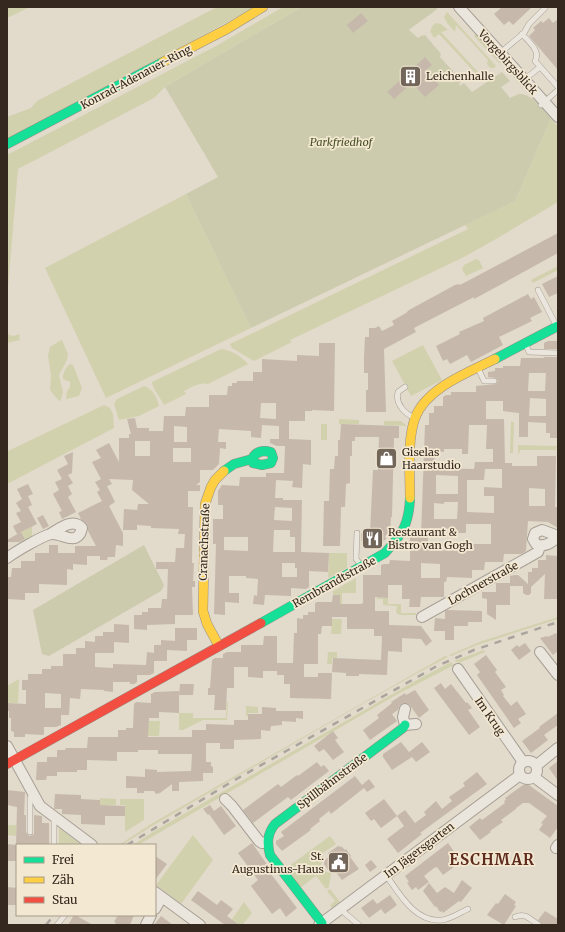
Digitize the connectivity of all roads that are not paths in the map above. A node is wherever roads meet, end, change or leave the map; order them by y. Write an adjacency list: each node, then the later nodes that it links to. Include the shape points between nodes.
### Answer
1 (263, 7): 12 (street, Konrad-Adenauer-Ring, via 227,29)
2 (459, 7): 5 (street, Vorgebirgsblick)
3 (545, 8): 4 (lane)
4 (522, 34): 5 (lane); 6 (lane, via 537,52 535,61)
5 (500, 53): 7 (street, Vorgebirgsblick)
6 (540, 67): 7 (lane); 8 (lane)
7 (524, 80): 10 (street, Vorgebirgsblick)
8 (558, 87)
9 (558, 90): 10 (lane)
10 (543, 104): 11 (street, Vorgebirgsblick)
11 (558, 117)
12 (7, 144)
13 (538, 290): 14 (lane)
14 (558, 326): 15 (street, Rembrandtstraße)
15 (525, 343): 16 (lane, via 529,352); 17 (street, Rembrandtstraße)
16 (558, 353)
17 (478, 368): 18 (lane, via 484,381); 20 (street, Rembrandtstraße, via 450,382 430,396)
18 (494, 381)
19 (405, 387): 20 (lane, via 398,392 397,399 402,410)
20 (416, 418): 27 (street, Rembrandtstraße, via 412,439 410,500 405,528 389,550)
21 (252, 459): 29 (street, Cranachstraße, via 234,465 214,479 205,504 203,605 207,624)
22 (357, 533): 27 (lane, via 356,559)
23 (50, 534): 26 (street)
24 (558, 536): 25 (street, Lochnerstraße, via 550,543); 25 (street, Lochnerstraße, via 539,530 533,539)
25 (540, 546): 28 (street, Lochnerstraße, via 538,552)
26 (7, 558)
27 (362, 567): 29 (street, Rembrandtstraße)
28 (422, 617)
29 (219, 646): 38 (street, Rembrandtstraße)
30 (540, 652): 31 (street)
31 (556, 668)
32 (458, 669): 39 (street, Im Krug)
33 (405, 709): 35 (street)
34 (416, 724): 35 (street)
35 (405, 725): 48 (street, Spillbähnstraße, via 275,824 269,832)
36 (7, 746): 38 (street)
37 (558, 748): 40 (street)
38 (11, 762): 43 (street)
39 (523, 762): 40 (street, via 530,761); 41 (street, via 519,768)
40 (536, 766): 42 (street, via 537,772)
41 (520, 775): 42 (street, via 526,779); 51 (street, Im Jägersgarten)
42 (534, 777): 44 (street)
43 (34, 795): 46 (street, via 40,806); 47 (lane, via 30,798)
44 (558, 795)
45 (225, 800): 48 (street, via 259,841)
46 (54, 818): 49 (lane); 50 (street)
47 (30, 832)
48 (267, 842): 59 (street, via 270,855)
49 (54, 844)
50 (91, 844)
51 (386, 875): 54 (street, Im Jägersgarten); 55 (lane, via 420,916 447,919)
52 (158, 894): 53 (street); 62 (street)
53 (156, 904)
54 (340, 909): 59 (street, Im Jägersgarten); 63 (lane)
55 (468, 909)
56 (64, 916): 60 (lane)
57 (151, 916): 61 (street)
58 (515, 917): 64 (lane, via 526,916)
59 (320, 924)
60 (57, 925)
61 (146, 925)
62 (200, 925)
63 (359, 925)
64 (539, 925)

